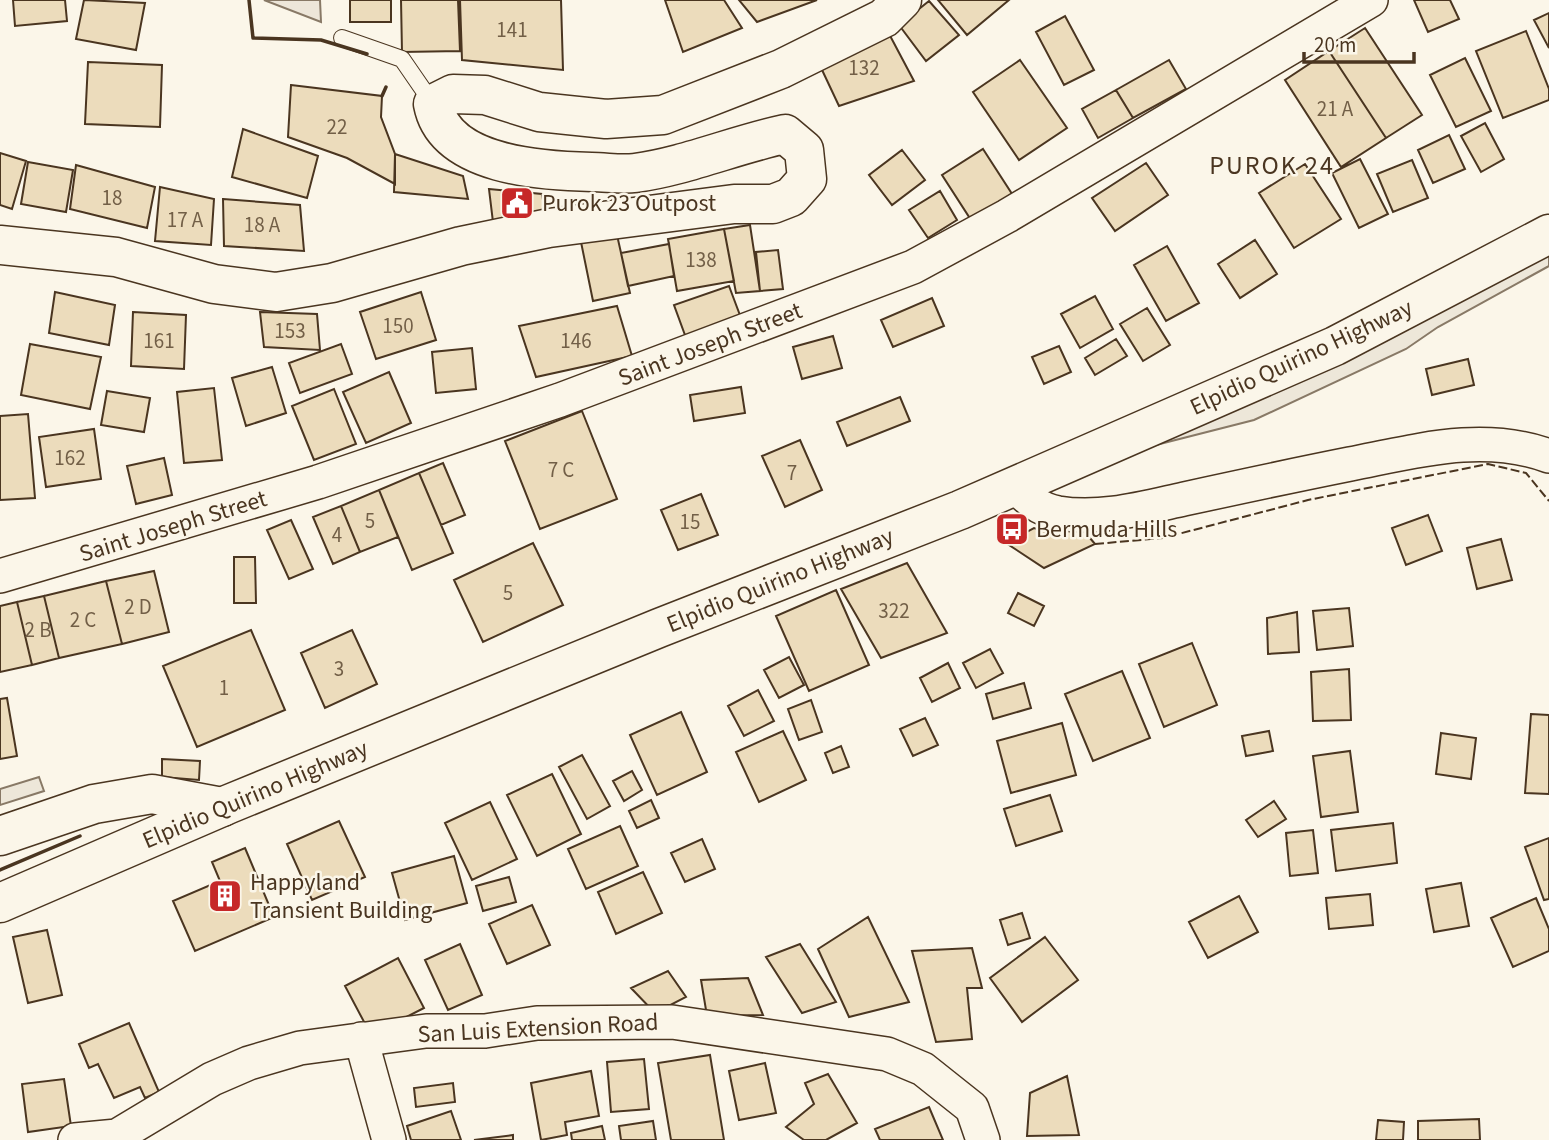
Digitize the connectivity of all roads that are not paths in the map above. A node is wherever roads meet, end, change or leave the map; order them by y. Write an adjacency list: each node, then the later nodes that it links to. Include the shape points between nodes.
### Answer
1 (902, 0): 4 (main road, via 884,18 781,69 663,115 606,119 540,112 485,95 453,94)
2 (1371, 0): 9 (street, Saint Joseph Street, via 913,267 560,400 344,474)
3 (342, 38): 4 (lane, via 402,59)
4 (433, 104): 6 (main road, via 436,118 450,136 511,166 634,173 785,134 804,150 807,179 791,197 773,204 734,204 549,228 461,246 332,283 276,292 214,284 116,257)
5 (1549, 234): 8 (main road, Elpidio Quirino Highway, via 1335,346)
6 (0, 245)
7 (1549, 456): 8 (street, via 1500,444 1464,443 1121,513 1092,515 1058,513 1034,505)
8 (1014, 485): 10 (main road, Elpidio Quirino Highway)
9 (0, 576)
10 (222, 807): 11 (main road, via 152,794 94,804); 12 (main road, Elpidio Quirino Highway)
11 (0, 836)
12 (0, 903)
13 (361, 1039): 14 (street, San Luis Extension Road, via 300,1048 249,1063 212,1079); 16 (street); 17 (street, San Luis Extension Road, via 537,1023 672,1022 887,1054 923,1069 972,1108)
14 (118, 1138): 15 (street, San Luis Extension Road)
15 (75, 1140)
16 (389, 1140)
17 (983, 1140)

